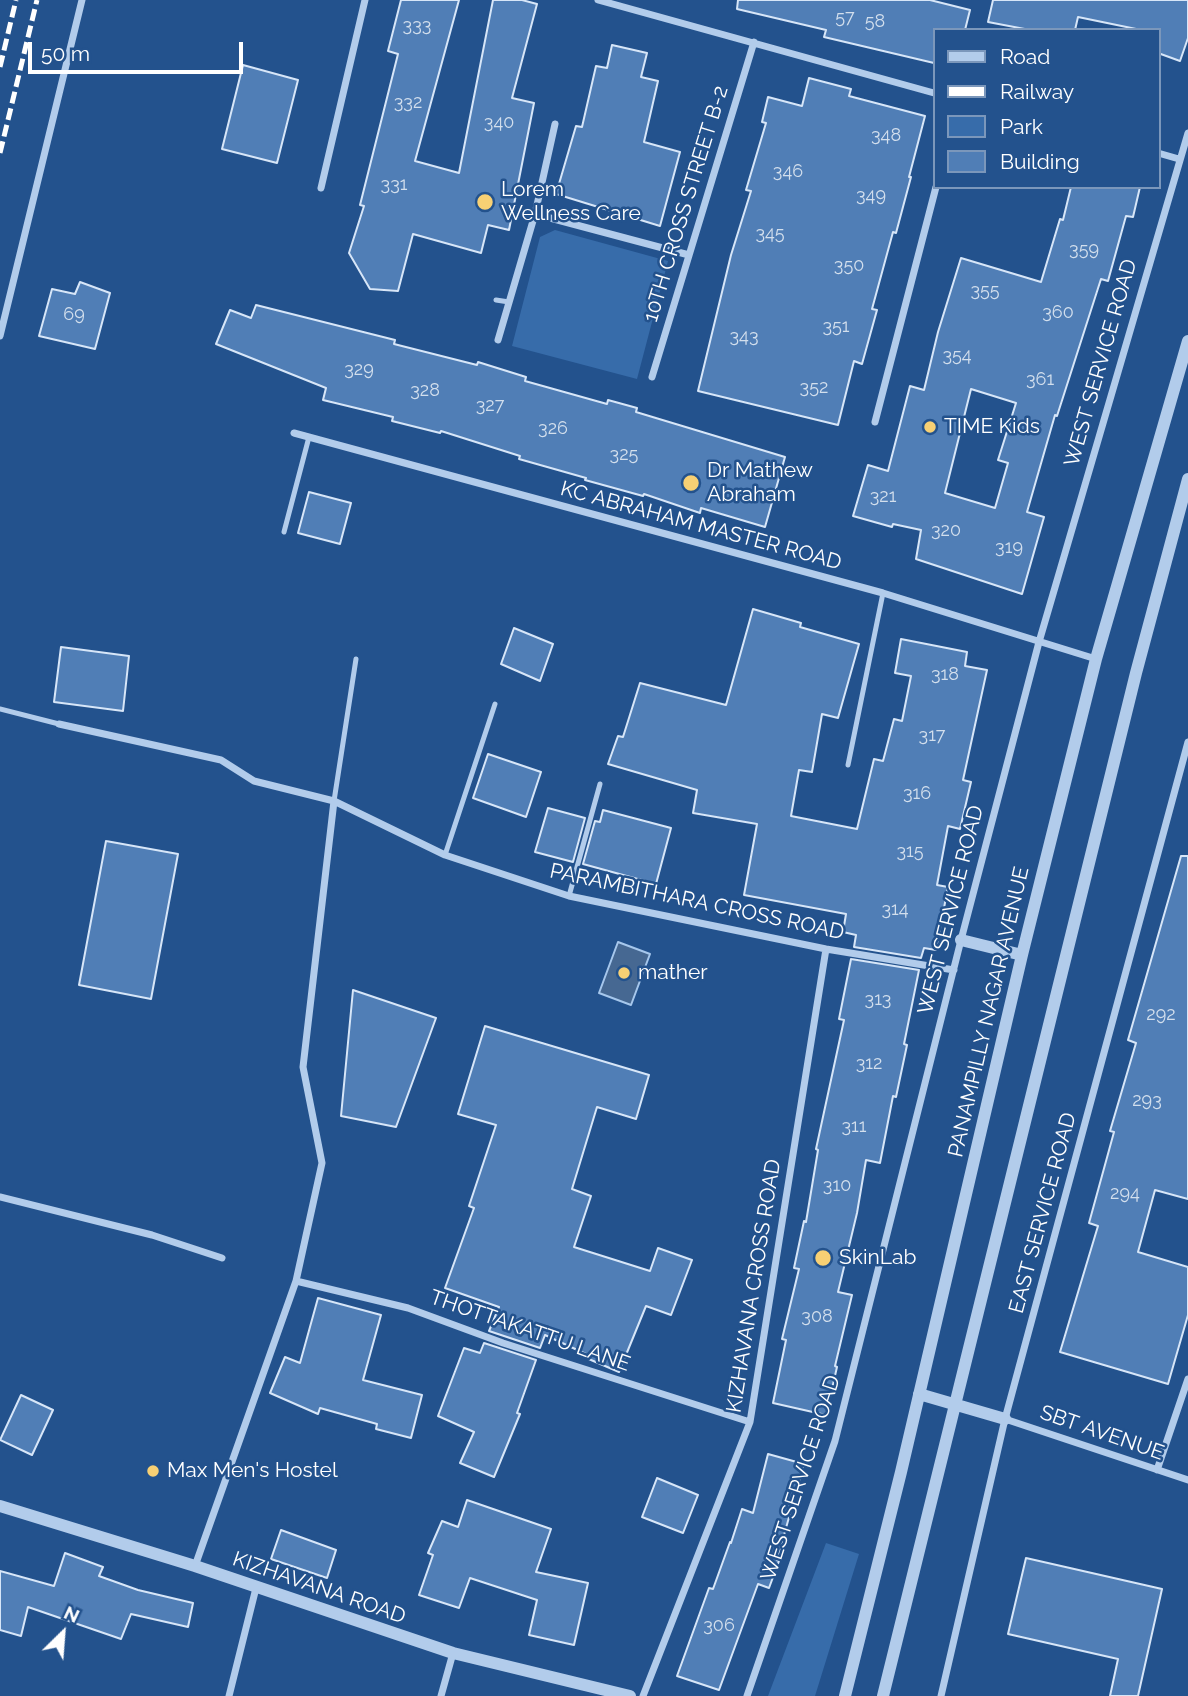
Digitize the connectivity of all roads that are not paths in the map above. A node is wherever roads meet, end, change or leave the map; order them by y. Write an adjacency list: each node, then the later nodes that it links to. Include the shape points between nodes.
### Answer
1 (82, 0): 16 (street)
2 (365, 0): 10 (street)
3 (598, 0): 4 (street)
4 (754, 42): 5 (street); 13 (street, 10TH CROSS STREET B-2)
5 (932, 92)
6 (555, 124): 12 (street)
7 (1188, 132): 9 (street, WEST SERVICE ROAD)
8 (1160, 154): 9 (street)
9 (1179, 159): 26 (street, WEST SERVICE ROAD)
10 (321, 188)
11 (935, 189): 20 (street)
12 (535, 214): 13 (street); 15 (street)
13 (689, 255): 19 (street, 10TH CROSS STREET B-2)
14 (496, 300): 15 (lane)
15 (509, 302): 17 (street)
16 (0, 337)
17 (498, 340)
18 (1188, 341): 28 (street, PANAMPILLY NAGAR AVENUE)
19 (652, 377)
20 (875, 422)
21 (294, 433): 22 (street, KC ABRAHAM MASTER ROAD)
22 (309, 437): 24 (lane); 25 (street, KC ABRAHAM MASTER ROAD)
23 (1188, 479): 47 (street)
24 (284, 532)
25 (883, 593): 26 (street, KC ABRAHAM MASTER ROAD); 33 (lane)
26 (1039, 642): 28 (street, KC ABRAHAM MASTER ROAD); 38 (street, WEST SERVICE ROAD)
27 (356, 659): 35 (lane)
28 (1096, 659): 40 (street, PANAMPILLY NAGAR AVENUE)
29 (495, 704): 36 (lane)
30 (0, 709): 31 (lane, PARAMBITHARA CROSS ROAD)
31 (60, 724): 35 (street, PARAMBITHARA CROSS ROAD, via 221,760 254,780)
32 (1188, 742): 48 (street, EAST SERVICE ROAD)
33 (848, 765)
34 (600, 784): 37 (lane)
35 (334, 801): 36 (street, PARAMBITHARA CROSS ROAD); 44 (street, via 303,1067 322,1163)
36 (446, 855): 37 (street, PARAMBITHARA CROSS ROAD)
37 (569, 896): 39 (street, PARAMBITHARA CROSS ROAD)
38 (961, 940): 40 (street); 41 (street, WEST SERVICE ROAD)
39 (826, 949): 41 (street, PARAMBITHARA CROSS ROAD); 49 (street, KIZHAVANA CROSS ROAD)
40 (1022, 955): 46 (street, PANAMPILLY NAGAR AVENUE)
41 (954, 970): 60 (street, WEST SERVICE ROAD, via 835,1441)
42 (0, 1197): 43 (street, via 152,1235)
43 (222, 1258)
44 (296, 1281): 49 (street, THOTTAKATTU LANE, via 408,1308); 53 (street)
45 (1188, 1379): 50 (street)
46 (919, 1394): 47 (street); 61 (street, PANAMPILLY NAGAR AVENUE)
47 (955, 1405): 48 (street); 62 (street)
48 (1005, 1419): 50 (street, SBT AVENUE); 63 (street, EAST SERVICE ROAD)
49 (750, 1422): 59 (street, KIZHAVANA CROSS ROAD)
50 (1157, 1470): 51 (street, SBT AVENUE)
51 (1188, 1480)
52 (0, 1506): 53 (street, KIZHAVANA ROAD)
53 (195, 1566): 54 (street, KIZHAVANA ROAD)
54 (256, 1588): 55 (street, KIZHAVANA ROAD); 56 (street)
55 (453, 1653): 57 (street); 58 (street, KIZHAVANA ROAD)
56 (229, 1696)
57 (441, 1696)
58 (630, 1696)
59 (643, 1696)
60 (747, 1696)
61 (845, 1696)
62 (883, 1696)
63 (941, 1696)

